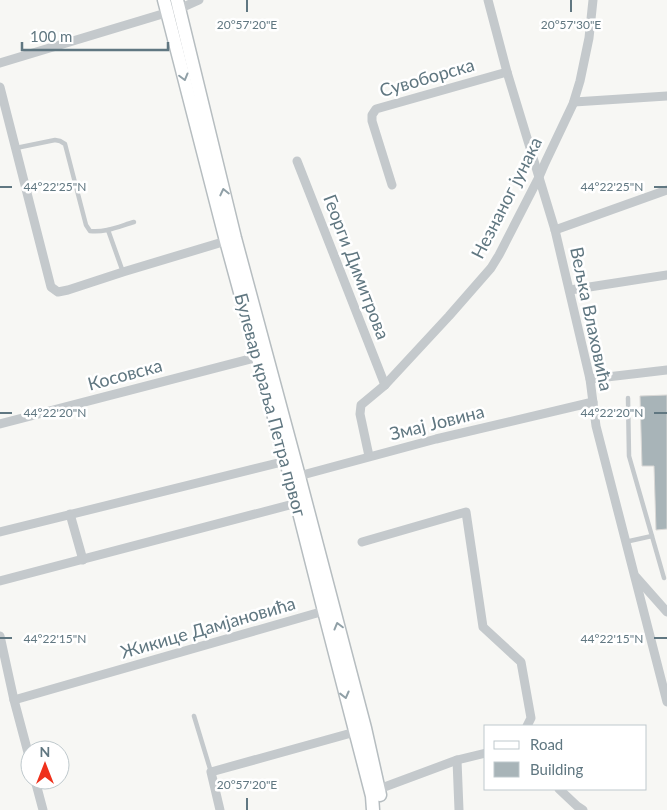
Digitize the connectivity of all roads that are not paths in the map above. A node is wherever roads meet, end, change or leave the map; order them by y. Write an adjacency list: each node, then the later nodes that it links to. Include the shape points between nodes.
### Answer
1 (199, 0): 4 (street)
2 (488, 0): 6 (street, Вељка Влаховића)
3 (593, 0): 9 (street, Незнаног јунака, via 589,38)
4 (172, 5): 5 (street); 18 (main road, Булевар краља Петра првог, one-way to 18); 31 (main road, Булевар краља Петра првог, one-way to 4, via 236,238)
5 (0, 63)
6 (506, 72): 12 (street, Вељка Влаховића); 13 (street, Сувоборска, via 376,109 372,121)
7 (0, 87): 10 (street)
8 (667, 96): 9 (street)
9 (574, 102): 12 (street, Незнаног јунака)
10 (16, 148): 16 (lane, via 55,140 65,144 86,225 90,231); 19 (street, via 51,287 58,292 68,290)
11 (297, 161): 25 (street, Георги Димитрова)
12 (539, 177): 17 (street, Вељка Влаховића); 25 (street, Незнаног јунака, via 491,268)
13 (392, 185)
14 (667, 190): 17 (street)
15 (134, 222): 16 (lane)
16 (108, 230): 19 (lane)
17 (555, 230): 21 (street, Вељка Влаховића)
18 (226, 241): 19 (street); 22 (main road, Булевар краља Петра првог)
19 (123, 272)
20 (667, 275): 21 (street)
21 (570, 290): 24 (street, Вељка Влаховића)
22 (258, 357): 28 (street, Косовска); 30 (main road, Булевар краља Петра првог)
23 (667, 370): 24 (street)
24 (590, 379): 27 (street, Вељка Влаховића)
25 (385, 385): 29 (street, Незнаног јунака, via 361,405 360,414)
26 (628, 398): 35 (lane, via 629,456)
27 (593, 402): 29 (street, Змај Јовина); 37 (street, Вељка Влаховића)
28 (0, 424)
29 (370, 456): 31 (street, Змај Јовина)
30 (286, 461): 31 (main road, Булевар краља Петра првог); 33 (street)
31 (295, 477): 32 (main road, Булевар краља Петра првог); 55 (main road, Булевар краља Петра првог, one-way to 31)
32 (297, 503): 38 (street); 42 (main road, Булевар краља Петра првог)
33 (70, 514): 34 (street); 38 (street)
34 (0, 532)
35 (652, 536): 37 (lane); 40 (lane)
36 (362, 542): 49 (street, via 466,512 483,627 521,662 531,718)
37 (625, 542): 39 (street, Вељка Влаховића)
38 (83, 560): 41 (street)
39 (633, 574): 43 (street); 47 (street, Вељка Влаховића)
40 (664, 578)
41 (0, 581)
42 (324, 611): 46 (street, Жикице Дамјановића); 50 (main road, Булевар краља Петра првог, one-way to 50)
43 (667, 612)
44 (0, 636): 45 (street)
45 (3, 665): 46 (street)
46 (14, 700): 51 (street)
47 (667, 702)
48 (194, 716): 54 (lane)
49 (528, 725)
50 (354, 732): 54 (street); 61 (main road, Булевар краља Петра првог)
51 (25, 740)
52 (484, 754): 53 (street)
53 (458, 760): 55 (street); 63 (street)
54 (211, 772): 60 (street)
55 (379, 789): 62 (main road, Булевар краља Петра првог)
56 (38, 790): 59 (street)
57 (560, 790): 58 (street)
58 (578, 809)
59 (43, 810)
60 (220, 810)
61 (373, 810)
62 (381, 810)
63 (459, 810)

